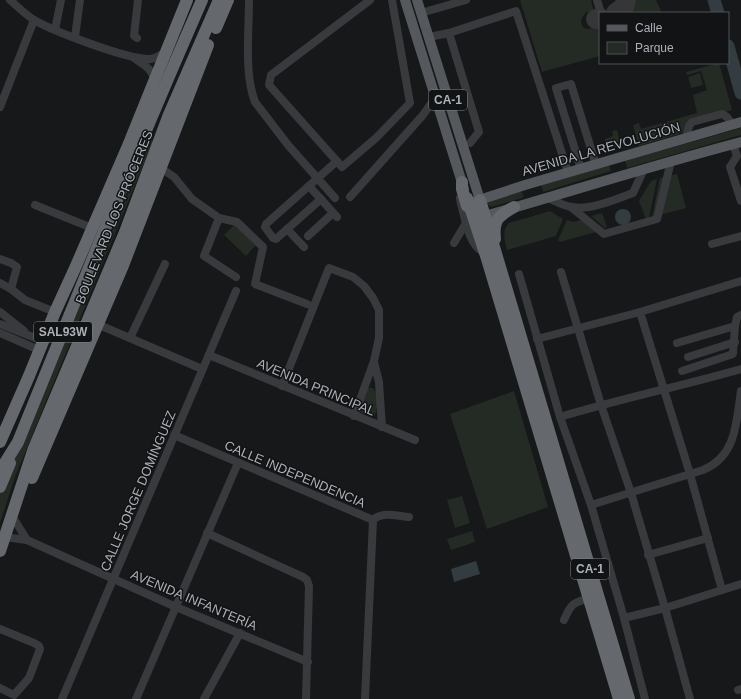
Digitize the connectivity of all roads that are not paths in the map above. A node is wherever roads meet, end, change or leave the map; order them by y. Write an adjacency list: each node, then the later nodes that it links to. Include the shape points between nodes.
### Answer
1 (10, 0): 18 (street)
2 (61, 0): 19 (street)
3 (80, 0): 21 (street)
4 (138, 0): 23 (street, via 134,36)
5 (187, 0): 24 (highway)
6 (202, 0): 59 (highway, BOULEVARD LOS PRÓCERES / SAL93W)
7 (219, 0): 62 (highway, BOULEVARD LOS PRÓCERES / SAL93W, via 168,118)
8 (228, 0): 35 (highway)
9 (249, 0): 43 (street, via 248,68 255,102)
10 (370, 0): 37 (street, via 271,75 269,85)
11 (392, 0): 37 (street, via 410,103 376,138 342,167)
12 (405, 0): 27 (main road, CA-1)
13 (417, 0): 17 (main road, CA-1)
14 (466, 0): 17 (street)
15 (597, 0): 16 (street)
16 (601, 12)
17 (421, 13): 22 (main road, CA-1)
18 (34, 20): 19 (street); 28 (street)
19 (55, 30): 21 (street)
20 (449, 33): 22 (street); 30 (street, via 479,132); 42 (street, via 516,11)
21 (75, 37): 25 (street)
22 (429, 37): 46 (main road, CA-1)
23 (137, 38)
24 (165, 52): 25 (street, via 150,59); 26 (highway)
25 (131, 57): 26 (street, via 148,68)
26 (154, 80): 33 (highway)
27 (435, 98): 46 (main road, CA-1); 48 (street)
28 (0, 107)
29 (736, 123): 38 (main road, AVENIDA LA REVOLUCIÓN)
30 (470, 142)
31 (739, 143): 36 (main road); 52 (street, via 737,156 730,167)
32 (589, 144): 34 (street); 34 (street, via 571,84 556,88); 38 (street)
33 (128, 146): 59 (highway); 60 (highway)
34 (574, 148): 40 (street)
35 (166, 154): 39 (highway); 62 (highway, via 147,195)
36 (671, 160): 41 (main road); 56 (street, via 657,219 604,234)
37 (337, 161): 43 (street)
38 (596, 165): 40 (main road, AVENIDA LA REVOLUCIÓN)
39 (161, 168): 57 (street, via 174,177 192,199); 85 (highway)
40 (580, 169): 42 (main road, AVENIDA LA REVOLUCIÓN)
41 (644, 169): 50 (main road); 56 (street, via 633,193 592,206)
42 (568, 172): 44 (main road, AVENIDA LA REVOLUCIÓN)
43 (317, 178): 45 (street); 49 (street)
44 (525, 185): 47 (main road, AVENIDA LA REVOLUCIÓN); 53 (main road)
45 (309, 186): 51 (street); 61 (street, via 264,226 275,239)
46 (469, 192): 47 (main road, AVENIDA LA REVOLUCIÓN); 47 (main road); 58 (highway, CA-1); 68 (highway)
47 (502, 193)
48 (350, 197)
49 (335, 198)
50 (548, 198): 53 (main road); 56 (street)
51 (321, 199): 61 (street); 63 (street, via 335,215)
52 (741, 201)
53 (530, 203): 55 (main road)
54 (35, 205): 60 (street)
55 (514, 207): 58 (main road); 71 (highway, via 502,214 495,223)
56 (572, 208)
57 (219, 218): 74 (street, via 204,256); 79 (street, via 237,222 263,247 255,284)
58 (475, 219): 65 (street); 68 (highway, CA-1); 71 (highway, CA-1)
59 (107, 223): 113 (highway, BOULEVARD LOS PRÓCERES / SAL93W)
60 (92, 228): 81 (highway)
61 (287, 229): 67 (street)
62 (125, 232): 124 (highway, BOULEVARD LOS PRÓCERES / SAL93W, via 34,448)
63 (308, 236)
64 (741, 236): 66 (street)
65 (454, 243)
66 (712, 244)
67 (304, 247)
68 (485, 255): 94 (highway, CA-1)
69 (0, 259): 77 (street, via 17,267)
70 (164, 264): 89 (street)
71 (499, 264): 94 (highway, CA-1)
72 (561, 272): 87 (street)
73 (519, 274): 90 (street)
74 (236, 277)
75 (741, 281): 82 (street)
76 (0, 283): 77 (street)
77 (11, 289): 81 (street, via 24,300)
78 (236, 291): 95 (street, CALLE JORGE DOMÍNGUEZ)
79 (307, 304)
80 (0, 312): 92 (street)
81 (55, 312): 92 (highway)
82 (640, 312): 87 (street); 102 (street)
83 (741, 315): 86 (street, via 737,317)
84 (0, 324): 92 (street)
85 (97, 324): 89 (street); 121 (highway)
86 (734, 326): 91 (street); 93 (street)
87 (578, 329): 90 (street); 104 (street)
88 (0, 333): 92 (street)
89 (130, 338): 98 (street)
90 (537, 339): 107 (street)
91 (734, 342): 96 (street); 100 (street, via 733,354)
92 (38, 343): 112 (highway)
93 (677, 343)
94 (518, 346): 132 (highway, CA-1)
95 (209, 355): 98 (street, CALLE JORGE DOMÍNGUEZ); 101 (street, AVENIDA PRINCIPAL)
96 (688, 357)
97 (374, 361): 101 (street, via 379,338 379,310 364,286 352,277 329,268); 106 (street); 109 (street, via 379,382)
98 (202, 369): 110 (street, CALLE JORGE DOMÍNGUEZ)
99 (741, 369): 102 (street)
100 (682, 371)
101 (282, 386): 106 (street, AVENIDA PRINCIPAL)
102 (664, 390): 104 (street); 116 (street)
103 (741, 391): 105 (street)
104 (601, 405): 107 (street); 118 (street)
105 (738, 414): 108 (street); 116 (street, via 733,441 723,456 710,468)
106 (354, 416): 109 (street, AVENIDA PRINCIPAL)
107 (560, 417): 119 (street)
108 (741, 425)
109 (382, 427): 111 (street, AVENIDA PRINCIPAL)
110 (174, 436): 114 (street, CALLE INDEPENDENCIA); 129 (street, CALLE JORGE DOMÍNGUEZ)
111 (415, 440)
112 (0, 442)
113 (18, 442): 115 (highway, BOULEVARD LOS PRÓCERES / SAL93W); 117 (highway)
114 (238, 463): 122 (street, CALLE INDEPENDENCIA); 123 (street)
115 (0, 471)
116 (690, 474): 118 (street); 125 (street)
117 (0, 487)
118 (631, 493): 119 (street); 128 (street)
119 (591, 505): 135 (street)
120 (408, 516): 122 (street, via 384,514)
121 (14, 519): 124 (highway); 126 (street)
122 (373, 520): 145 (street, CALLE INDEPENDENCIA)
123 (207, 533): 133 (street); 139 (street, via 307,580 310,586)
124 (4, 534): 126 (street, AVENIDA INFANTERÍA); 127 (highway, BOULEVARD LOS PRÓCERES / SAL93W)
125 (708, 538): 128 (street); 131 (street)
126 (27, 540): 129 (street, AVENIDA INFANTERÍA)
127 (0, 551)
128 (648, 555): 134 (street)
129 (114, 579): 133 (street, AVENIDA INFANTERÍA); 141 (street, CALLE JORGE DOMÍNGUEZ)
130 (741, 584): 131 (street)
131 (722, 590): 134 (street)
132 (594, 597): 136 (street, via 576,602 569,607); 146 (highway, CA-1); 147 (highway, CA-1)
133 (176, 606): 138 (street, AVENIDA INFANTERÍA); 142 (street)
134 (665, 608): 135 (street); 149 (street)
135 (624, 618): 148 (street)
136 (564, 620)
137 (0, 628): 140 (street, via 34,643 40,649 29,678 14,695)
138 (240, 633): 139 (street, AVENIDA INFANTERÍA); 143 (street)
139 (308, 662): 144 (street)
140 (0, 688)
141 (62, 699)
142 (136, 699)
143 (204, 699)
144 (306, 699)
145 (366, 699)
146 (619, 699)
147 (629, 699)
148 (646, 699)
149 (690, 699)

